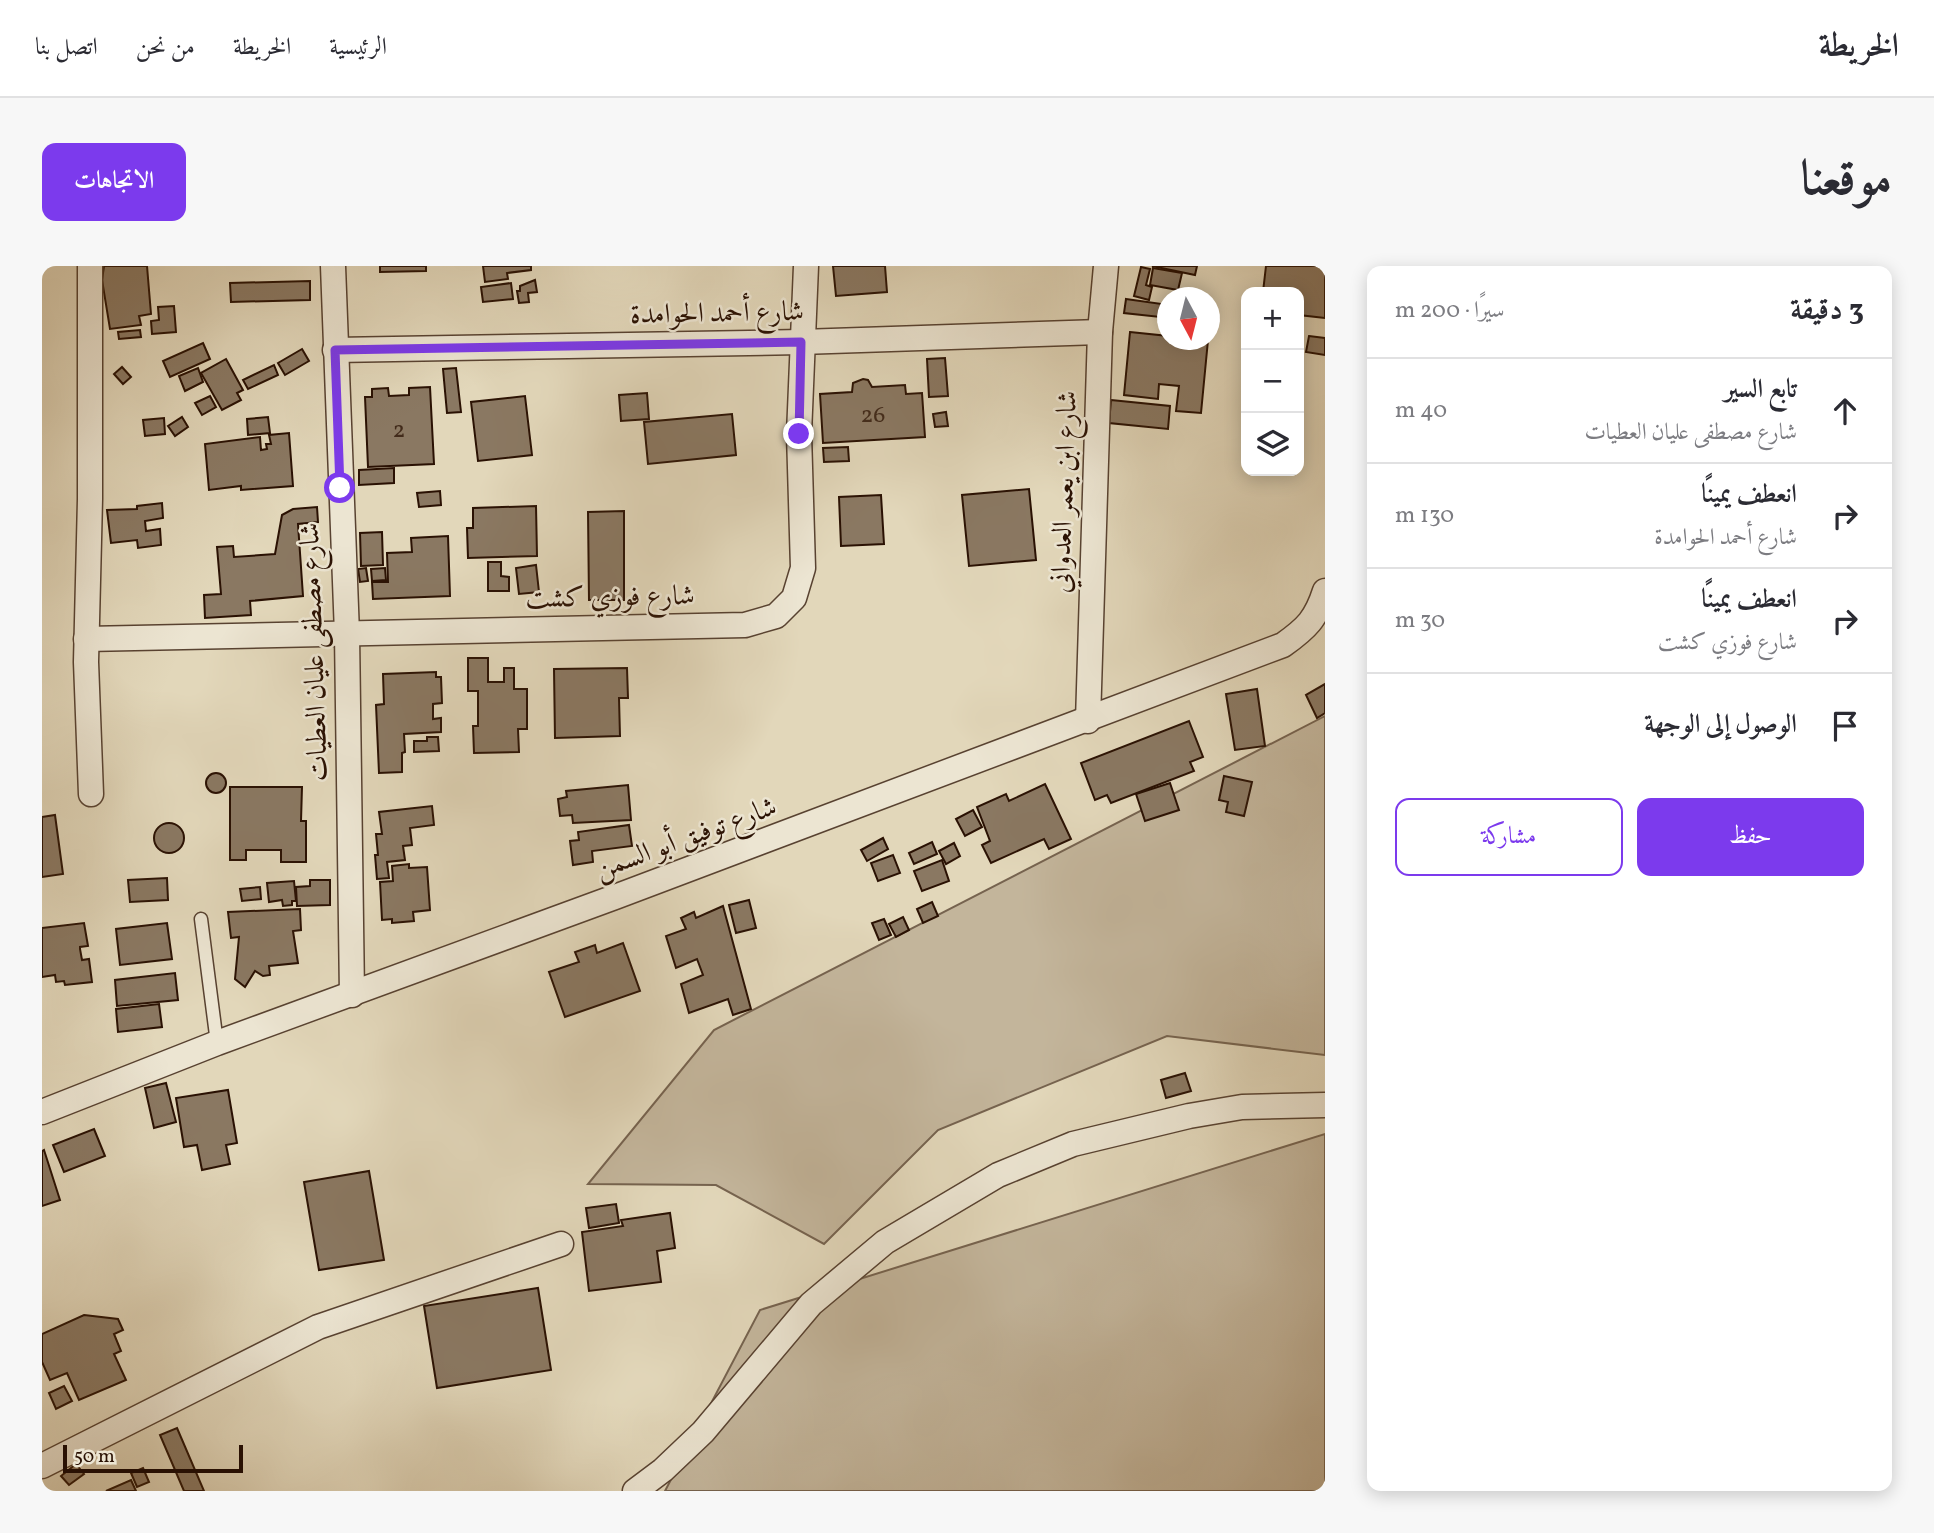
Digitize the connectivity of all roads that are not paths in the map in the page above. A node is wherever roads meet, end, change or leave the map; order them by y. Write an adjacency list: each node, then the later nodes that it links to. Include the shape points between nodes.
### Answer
1 (90, 266): 10 (street)
2 (333, 266): 7 (street, شارع مصطفى عليان العطيات)
3 (806, 266): 6 (street, شارع فوزي كشت)
4 (1106, 266): 5 (street, شارع ابن يعمر العدواني)
5 (1100, 332): 6 (street, شارع أحمد الحوامدة); 11 (street, شارع ابن يعمر العدواني)
6 (801, 342): 7 (street, شارع أحمد الحوامدة); 9 (street, شارع فوزي كشت, via 803,568 794,598 776,616 746,625)
7 (335, 350): 9 (street, شارع مصطفى عليان العطيات)
8 (1325, 591): 11 (street, شارع توفيق أبو السمن, via 1305,630 1283,645)
9 (347, 634): 10 (street, شارع فوزي كشت); 14 (street, شارع مصطفى عليان العطيات)
10 (86, 639): 12 (street)
11 (1088, 720): 14 (street, شارع توفيق أبو السمن)
12 (91, 794)
13 (201, 919): 15 (lane)
14 (352, 995): 15 (street, شارع توفيق أبو السمن)
15 (217, 1043): 17 (street, شارع توفيق أبو السمن)
16 (1325, 1104): 20 (street, via 1242,1107 1189,1116 1073,1144 998,1175 885,1242 811,1304 703,1432)
17 (42, 1112)
18 (561, 1244): 19 (street, via 318,1327)
19 (42, 1466)
20 (635, 1491)

